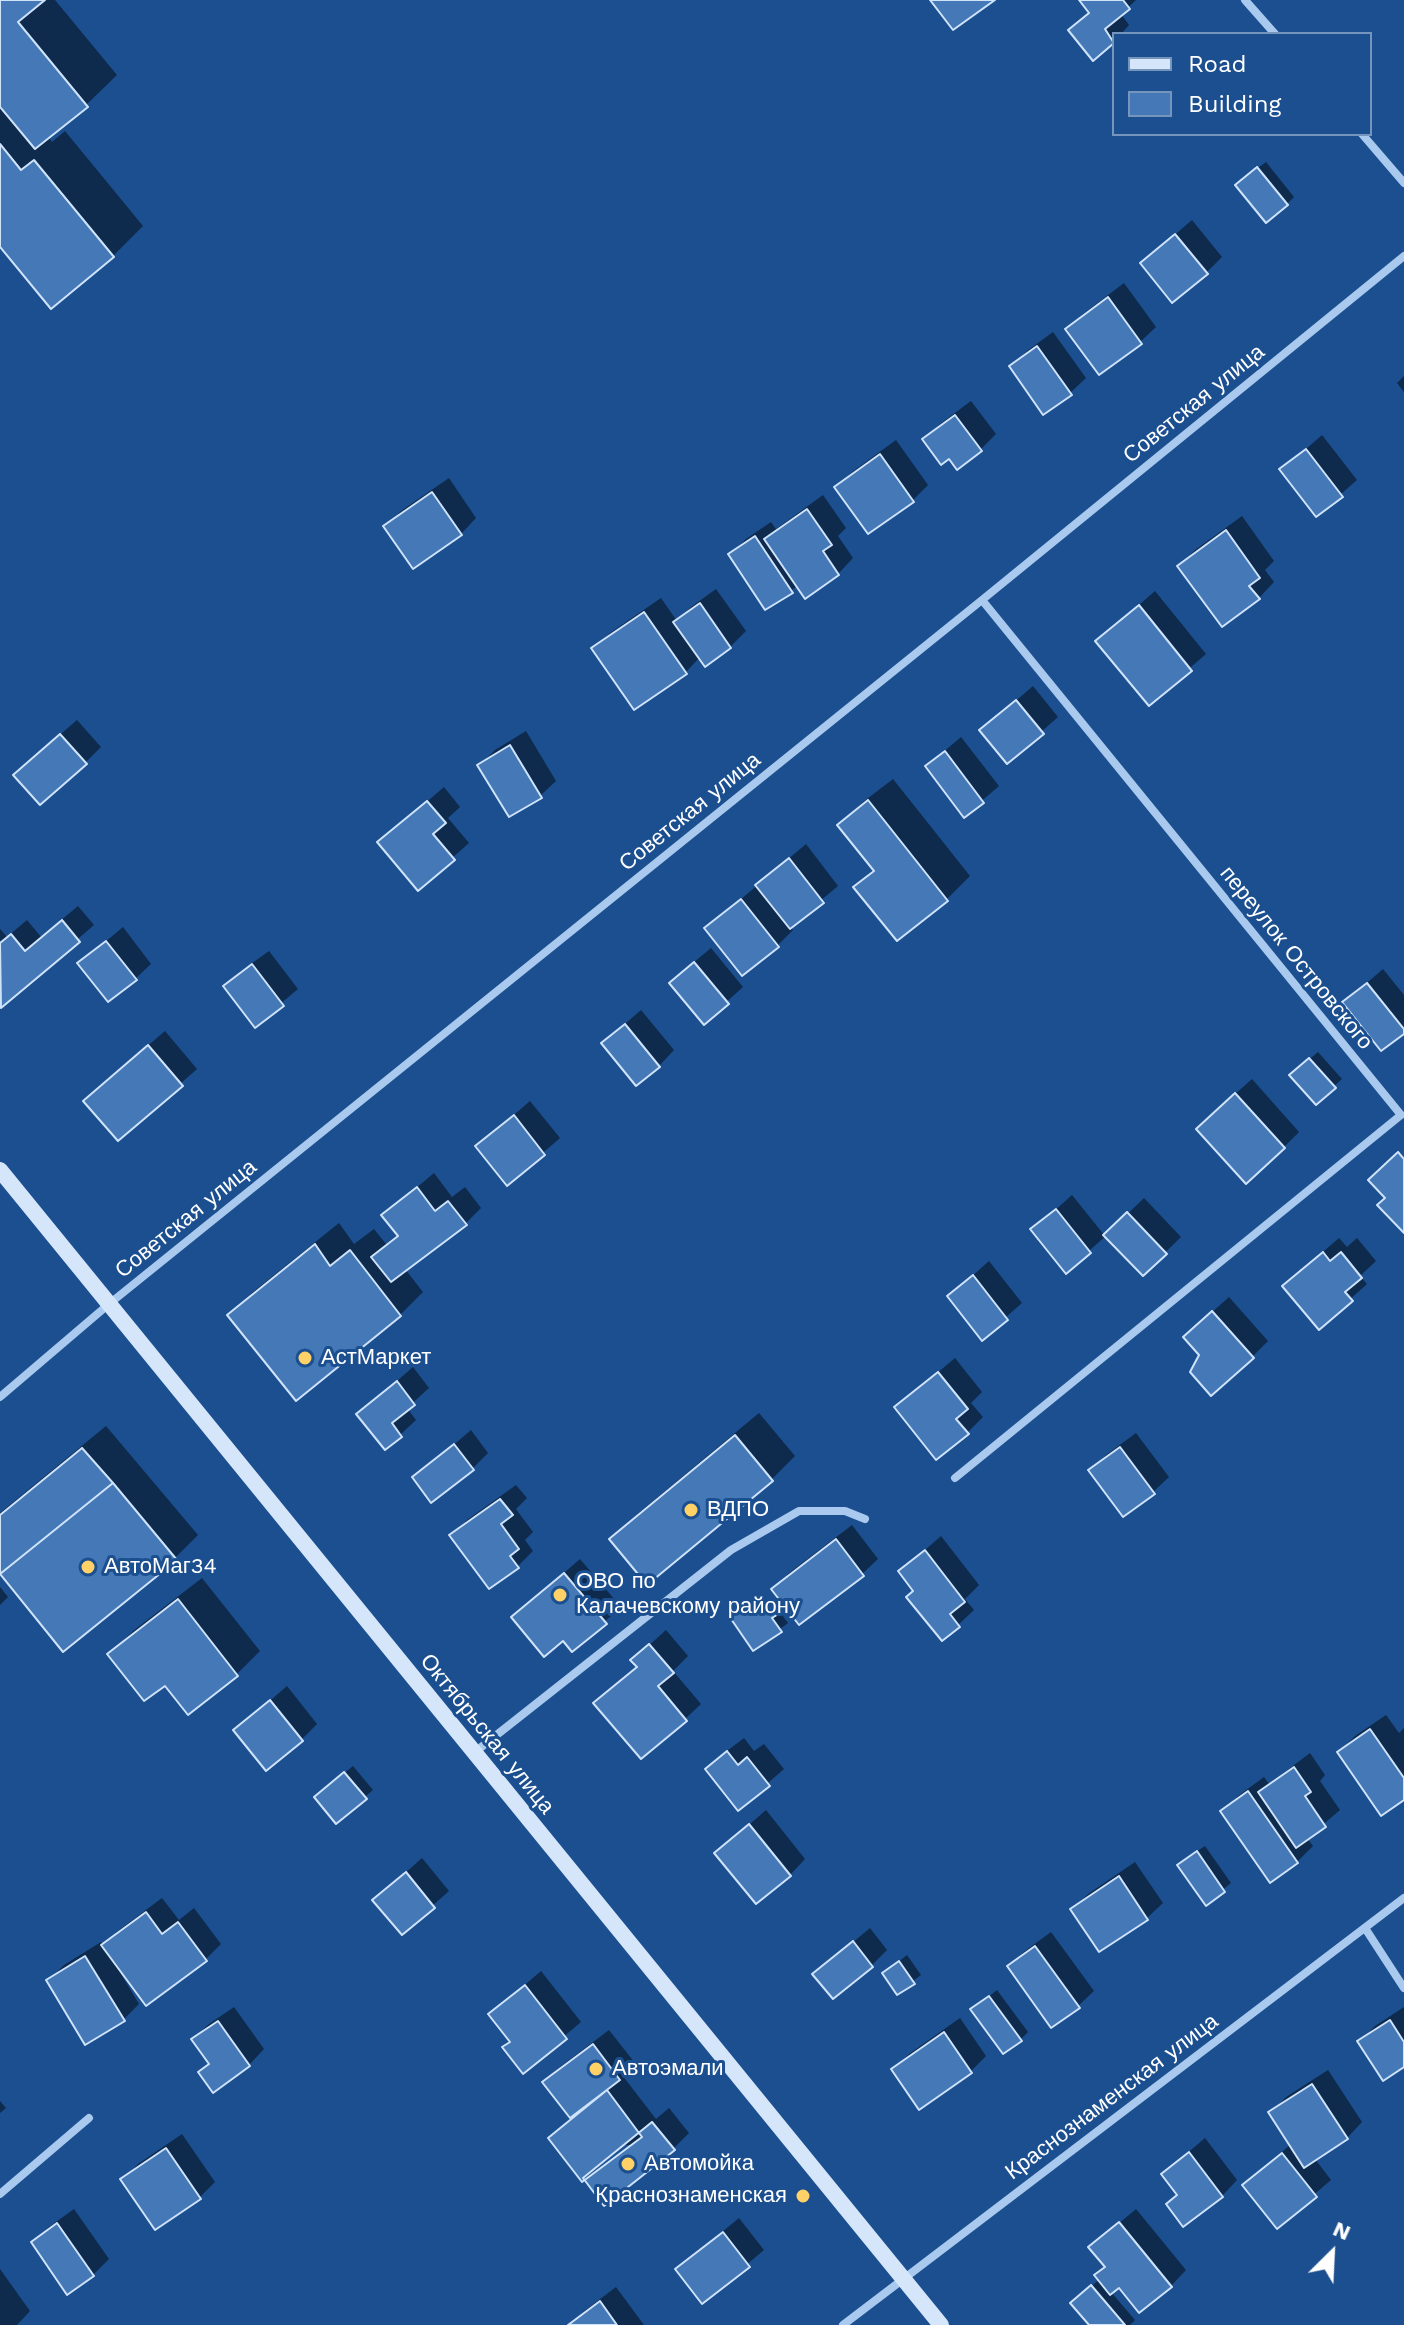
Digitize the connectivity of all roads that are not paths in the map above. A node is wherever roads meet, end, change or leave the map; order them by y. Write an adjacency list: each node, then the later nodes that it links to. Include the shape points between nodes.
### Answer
1 (1245, 0): 2 (street)
2 (1273, 32)
3 (1364, 136): 4 (street)
4 (1404, 183)
5 (1404, 256): 6 (street, Советская улица)
6 (982, 600): 8 (street, Советская улица); 10 (street, переулок Островского, via 1401,1115)
7 (0, 1170): 8 (main road, Октябрьская улица)
8 (109, 1304): 9 (street, Советская улица); 12 (main road, Октябрьская улица)
9 (0, 1397)
10 (955, 1478)
11 (865, 1519): 12 (street, via 845,1511 799,1511 731,1550)
12 (474, 1752): 18 (main road, Октябрьская улица)
13 (1404, 1898): 14 (street, Краснознаменская улица)
14 (1365, 1928): 15 (street); 18 (street, Краснознаменская улица)
15 (1404, 1988)
16 (89, 2118): 17 (street)
17 (0, 2194)
18 (901, 2278): 19 (street, Краснознаменская улица); 20 (main road, Октябрьская улица)
19 (843, 2325)
20 (941, 2325)

